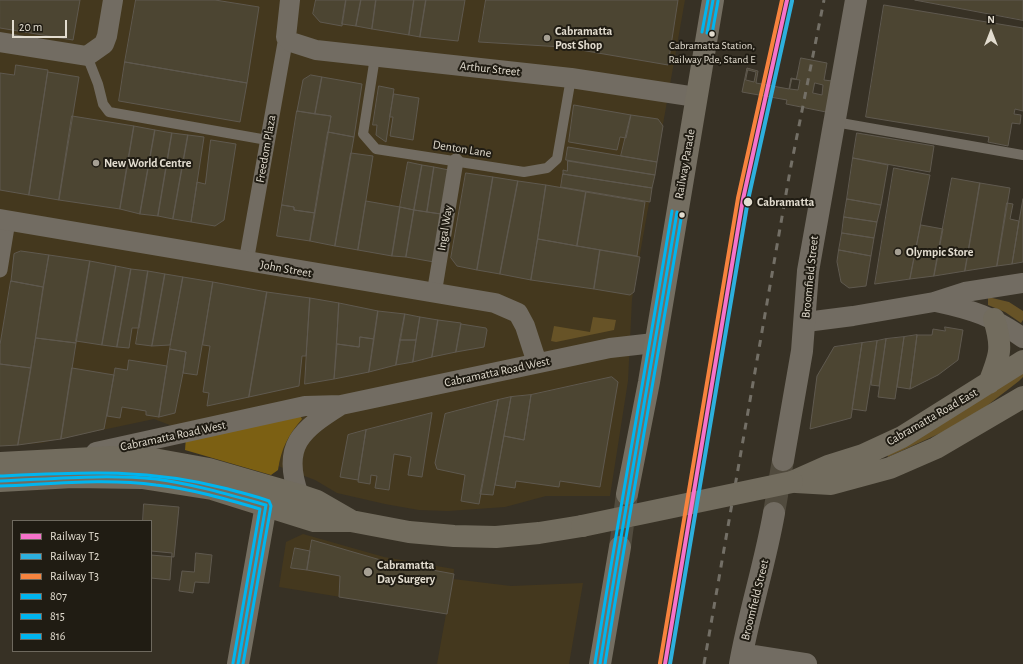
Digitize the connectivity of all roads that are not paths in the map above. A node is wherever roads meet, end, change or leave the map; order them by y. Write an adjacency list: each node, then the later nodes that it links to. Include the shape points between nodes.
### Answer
1 (113, 0): 7 (street, via 104,44)
2 (290, 0): 5 (street)
3 (713, 0): 10 (main road, Railway Parade)
4 (856, 0): 11 (street, Broomfield Street)
5 (286, 37): 8 (street, Arthur Street, via 291,42 316,50); 12 (street, Freedom Plaza)
6 (0, 42): 7 (street)
7 (87, 56): 12 (lane, via 103,104 109,112)
8 (375, 57): 9 (street, Arthur Street); 14 (lane, Denton Lane, via 363,134 376,149)
9 (571, 78): 10 (street, Arthur Street); 14 (lane, Denton Lane, via 557,159 546,168 524,172)
10 (696, 97): 26 (main road, Railway Parade)
11 (835, 122): 13 (lane); 24 (street, Broomfield Street, via 808,271)
12 (267, 140): 16 (street, Freedom Plaza)
13 (1023, 155)
14 (456, 162): 20 (street, Ingal Way)
15 (4, 220): 16 (street, John Street); 17 (street)
16 (246, 262): 20 (street, John Street)
17 (0, 270)
18 (1023, 283): 19 (street)
19 (994, 287): 21 (street, via 1011,291); 22 (street, via 965,292)
20 (434, 294): 28 (street, John Street, via 495,303 518,313)
21 (1023, 298)
22 (934, 302): 23 (street, via 971,309); 24 (street)
23 (994, 319): 25 (street); 29 (main road, via 1001,344)
24 (806, 322): 33 (street, Broomfield Street)
25 (1023, 338)
26 (654, 343): 28 (street, Cabramatta Road West, via 617,347); 37 (main road, Railway Parade)
27 (1023, 361): 29 (main road, Cabramatta Road East)
28 (537, 363): 31 (street, Cabramatta Road West)
29 (989, 383): 35 (main road, Cabramatta Road East, via 902,437 863,455)
30 (1023, 397): 35 (main road, Cabramatta Road East, via 936,448 890,468)
31 (340, 405): 32 (street, Cabramatta Road West, via 305,406); 38 (street, Cabramatta Road West, via 312,423 297,442 291,469)
32 (52, 460): 34 (main road, Cabramatta Road West); 38 (main road, Cabramatta Road West, via 112,457 159,460 209,469)
33 (783, 460)
34 (0, 463)
35 (829, 475): 42 (main road, Cabramatta Road East, bridge)
36 (0, 481): 39 (main road, Cabramatta Road West, via 73,477 142,478 212,489)
37 (627, 494)
38 (300, 495): 41 (main road, Cabramatta Road West, via 318,501)
39 (266, 505): 41 (main road, Cabramatta Road West, via 314,521); 45 (main road)
40 (774, 513): 44 (street, Broomfield Street)
41 (351, 521): 42 (main road, Cabramatta Road West, via 409,532 496,537)
42 (582, 526)
43 (620, 547): 46 (main road)
44 (741, 659): 47 (street)
45 (238, 664)
46 (600, 664)
47 (806, 664)

